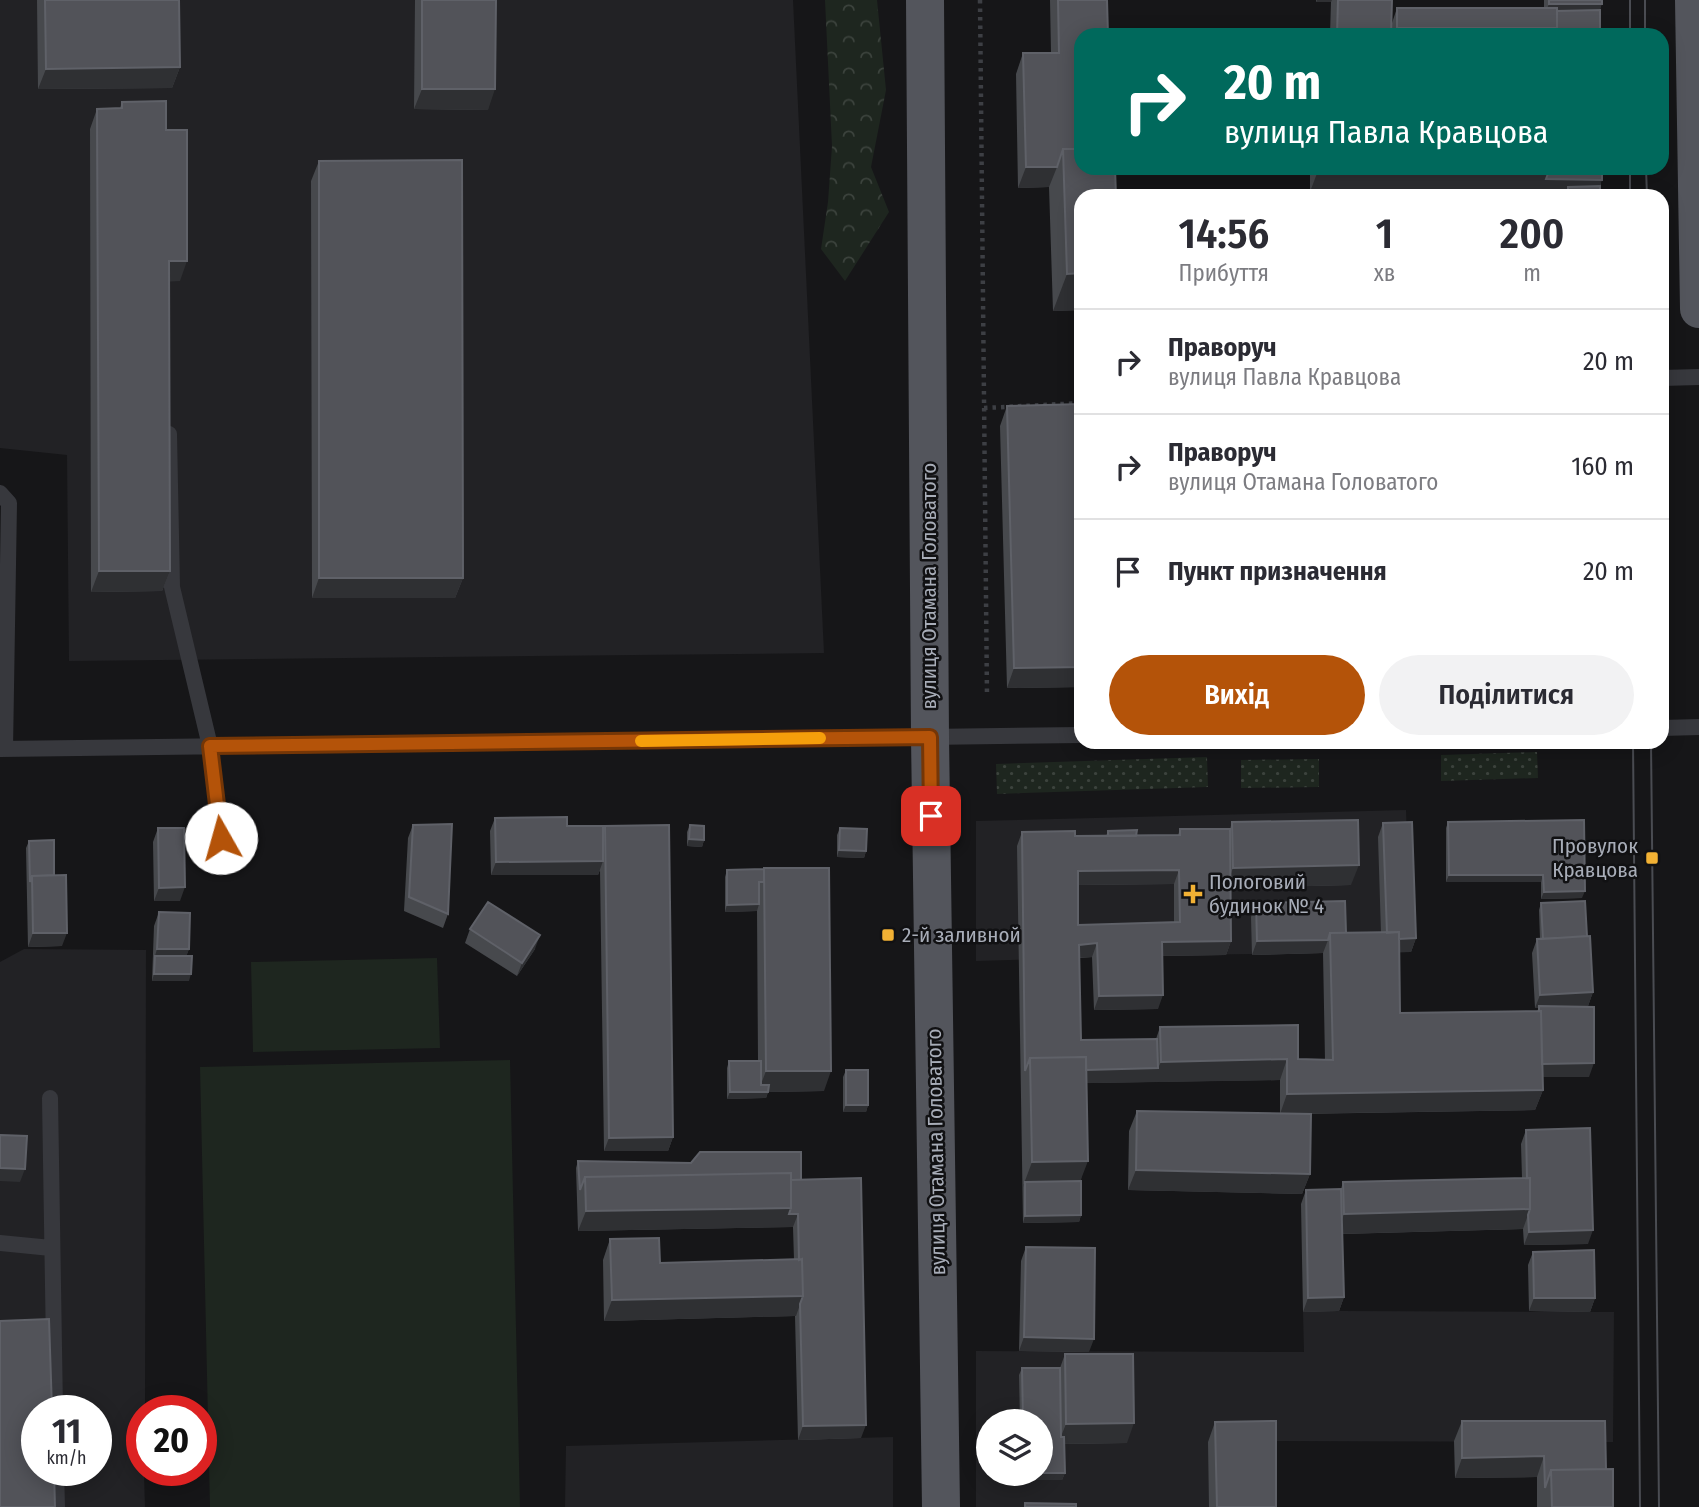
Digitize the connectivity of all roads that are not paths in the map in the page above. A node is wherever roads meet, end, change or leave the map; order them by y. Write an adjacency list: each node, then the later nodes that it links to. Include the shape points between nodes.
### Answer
1 (925, 0): 11 (main road, вулиця Отамана Головатого)
2 (1694, 0): 3 (main road)
3 (1699, 309)
4 (1699, 377): 5 (lane)
5 (1669, 378)
6 (169, 421): 12 (lane, via 172,587)
7 (0, 493): 13 (lane, via 9,503)
8 (1699, 727): 9 (lane)
9 (1669, 728)
10 (1074, 735): 11 (lane)
11 (930, 737): 12 (lane); 21 (main road, вулиця Отамана Головатого)
12 (210, 746): 13 (lane); 14 (lane)
13 (2, 749)
14 (221, 838)
15 (50, 1098): 17 (lane)
16 (0, 1242): 17 (lane)
17 (51, 1248): 18 (lane)
18 (55, 1395)
19 (56, 1486): 20 (lane)
20 (57, 1507)
21 (941, 1507)

